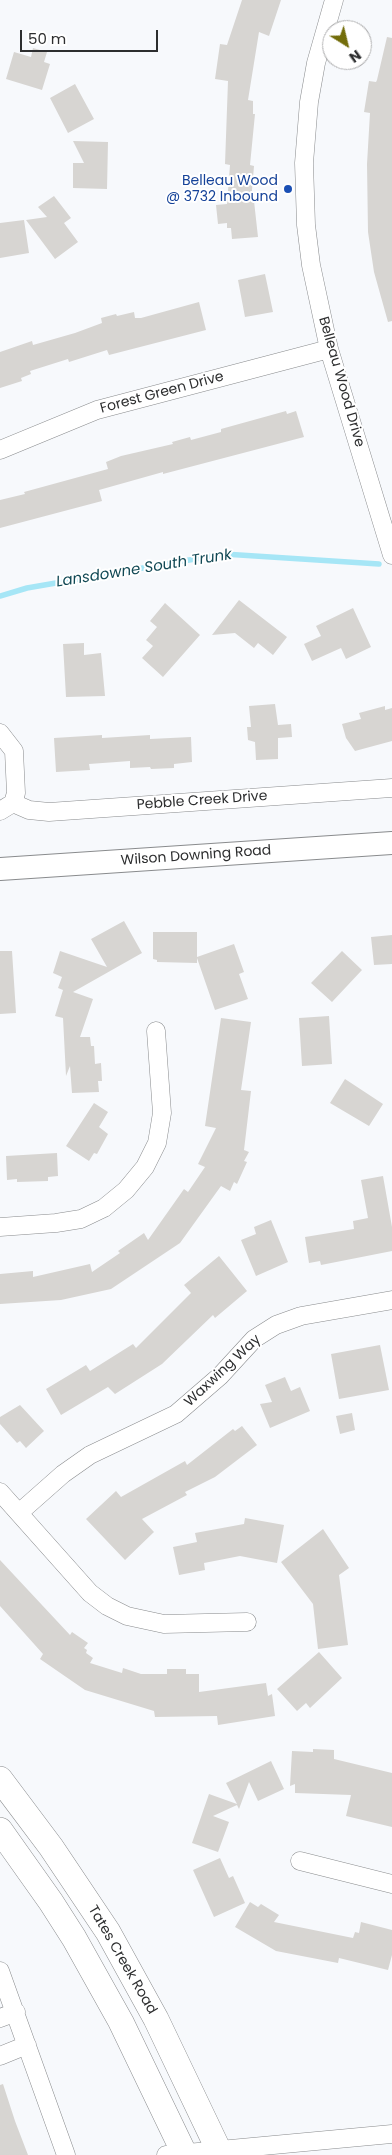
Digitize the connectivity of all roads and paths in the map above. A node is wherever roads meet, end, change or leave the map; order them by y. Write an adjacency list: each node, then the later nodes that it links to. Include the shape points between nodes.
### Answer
1 (334, 0): 2 (street, Belleau Wood Drive, via 316,63 304,163 311,265)
2 (329, 349): 3 (street, Forest Green Drive, via 97,410); 4 (street, Belleau Wood Drive)
3 (0, 450)
4 (392, 555)
5 (0, 733): 7 (street, Pebble Creek Drive, via 14,751 16,793)
6 (392, 788): 7 (street, Pebble Creek Drive, via 49,812)
7 (6, 807)
8 (392, 843): 9 (street, Wilson Downing Road)
9 (0, 870)
10 (156, 1031): 11 (street, via 162,1113 157,1143 126,1190 104,1208 81,1218)
11 (0, 1227)
12 (392, 1300): 14 (street, Waxwing Way, via 301,1316 276,1325 254,1338 220,1376 176,1414 90,1455)
13 (0, 1492): 14 (street)
14 (20, 1512): 15 (street, via 90,1593 127,1616 164,1624)
15 (247, 1622)
16 (0, 1779): 25 (main road, Tates Creek Road, via 108,1932 156,2019)
17 (0, 1830): 26 (main road, via 74,1938 121,2022)
18 (300, 1861): 19 (street)
19 (392, 1884)
20 (0, 1971): 21 (street)
21 (8, 2015): 22 (street)
22 (27, 2046): 23 (street); 27 (street)
23 (0, 2056)
24 (392, 2134): 25 (street)
25 (220, 2152): 26 (street)
26 (179, 2154)
27 (66, 2155)

